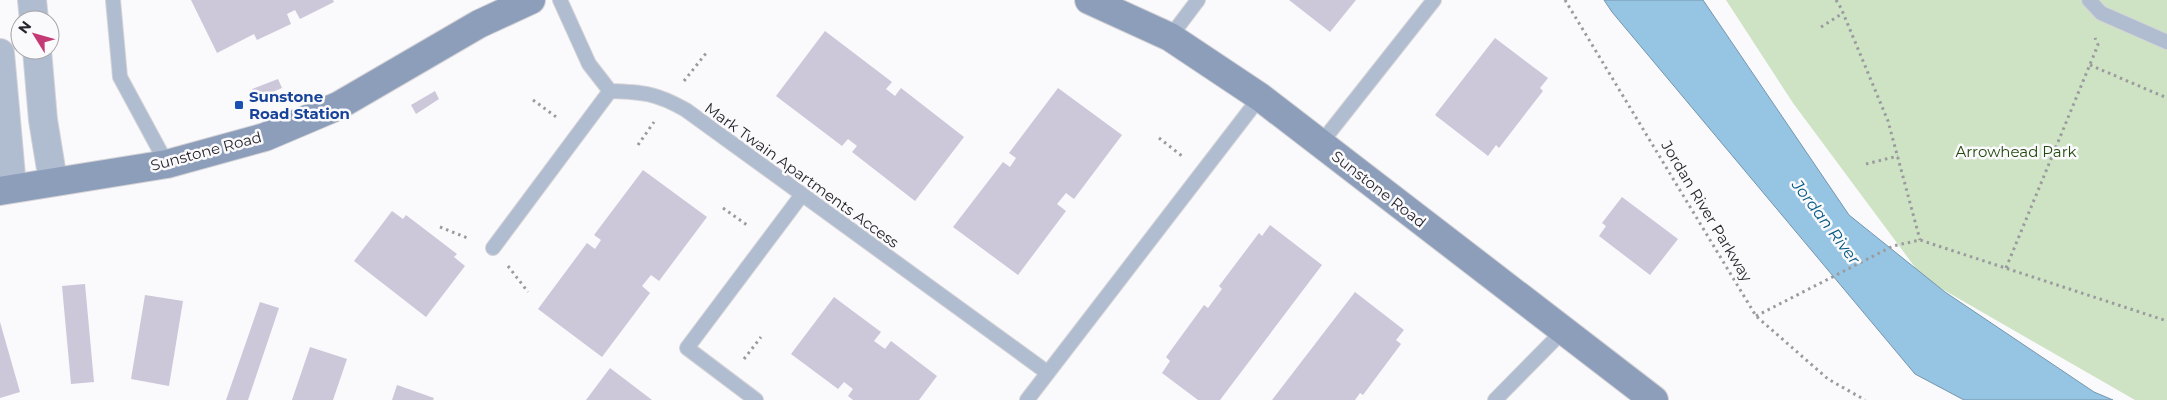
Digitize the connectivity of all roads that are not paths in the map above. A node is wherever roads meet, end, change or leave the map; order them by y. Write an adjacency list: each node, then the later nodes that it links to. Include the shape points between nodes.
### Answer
1 (113, 0): 15 (lane, via 120,77)
2 (531, 0): 15 (street, Sunstone Road, via 479,24 338,106 265,136)
3 (560, 0): 12 (lane, via 590,64)
4 (1089, 0): 8 (street, Sunstone Road)
5 (1198, 0): 8 (lane)
6 (1434, 0): 14 (lane)
7 (2089, 0): 9 (lane, via 2101,13)
8 (1170, 37): 13 (street, Sunstone Road)
9 (2167, 42)
10 (0, 53): 17 (street)
11 (38, 60): 16 (street)
12 (610, 91): 18 (lane, Mark Twain Apartments Access, via 646,92 669,100); 19 (lane)
13 (1260, 97): 14 (street, Sunstone Road); 21 (lane)
14 (1321, 143): 20 (street, Sunstone Road)
15 (167, 164): 16 (street, Sunstone Road)
16 (53, 181): 17 (street, Sunstone Road)
17 (6, 189)
18 (801, 196): 21 (lane, Mark Twain Apartments Access); 22 (lane, via 687,348)
19 (493, 248)
20 (1564, 330): 24 (lane); 25 (street, Sunstone Road)
21 (1048, 373): 23 (lane)
22 (756, 400)
23 (1028, 400)
24 (1495, 400)
25 (1654, 400)

